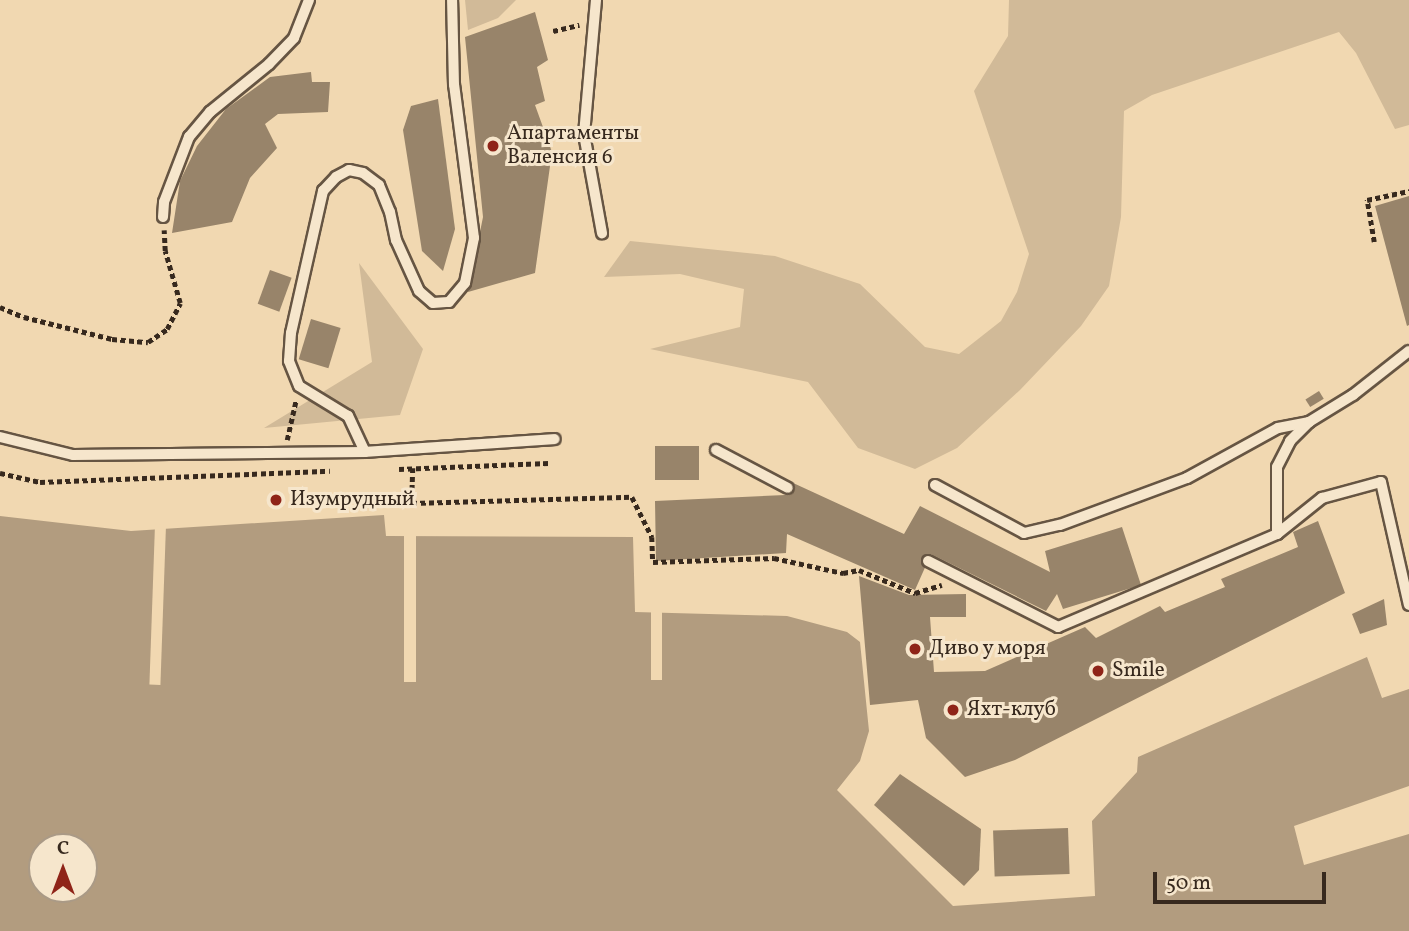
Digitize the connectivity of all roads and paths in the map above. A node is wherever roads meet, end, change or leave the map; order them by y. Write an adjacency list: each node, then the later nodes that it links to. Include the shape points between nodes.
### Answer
1 (309, 0): 7 (lane, via 294,37 188,137)
2 (453, 0): 12 (lane, via 454,85 474,238 465,283 449,302 433,303 413,278 379,185 363,173 349,170 336,177 323,191 291,333 289,360)
3 (596, 0): 4 (lane)
4 (594, 23): 5 (path); 8 (lane, via 584,134)
5 (552, 31)
6 (1409, 191): 9 (path, via 1367,200)
7 (163, 216): 10 (path, via 165,251 180,303 167,329 148,342 112,340)
8 (602, 233)
9 (1374, 242)
10 (0, 307)
11 (1409, 351): 13 (lane)
12 (299, 386): 17 (lane, via 348,416); 18 (path)
13 (1309, 422): 24 (lane, via 1278,428 1188,478 1060,525 1024,533); 26 (lane, via 1290,441 1277,467)
14 (0, 437): 18 (lane, via 73,455)
15 (555, 439): 17 (lane)
16 (716, 450): 25 (lane)
17 (365, 452): 18 (lane)
18 (284, 453)
19 (549, 463): 20 (path)
20 (413, 468): 21 (path); 28 (path, via 412,503 632,497 652,537 653,562 774,558 843,573 859,570 915,593)
21 (388, 469)
22 (337, 471): 23 (path, via 40,482)
23 (0, 474)
24 (935, 485)
25 (788, 488)
26 (1277, 534): 28 (lane, via 1058,627); 29 (lane, via 1322,498 1381,482)
27 (928, 561): 28 (lane)
28 (963, 579)
29 (1409, 605)

